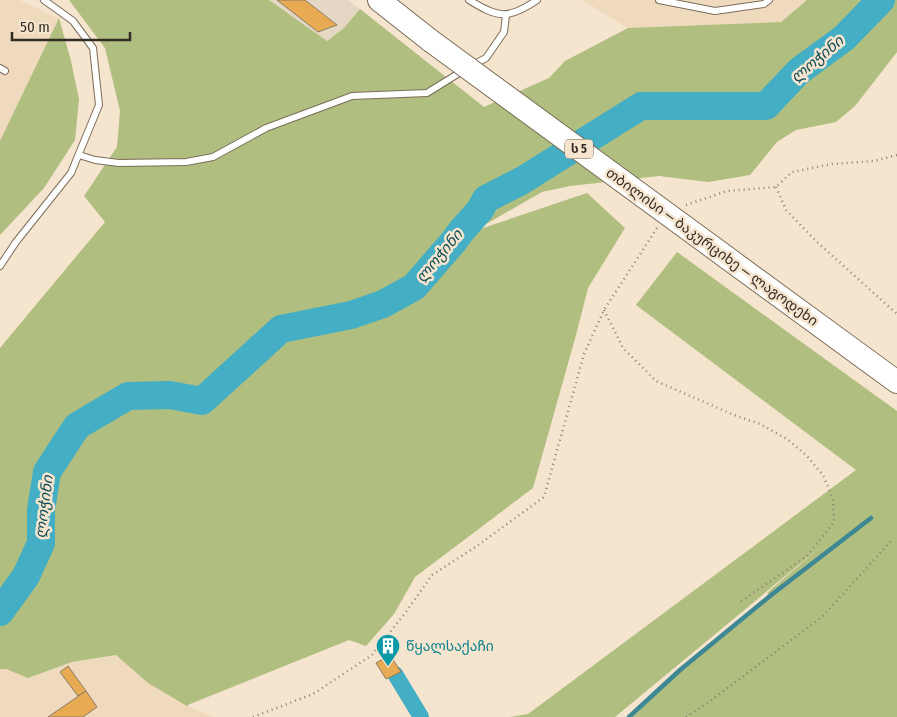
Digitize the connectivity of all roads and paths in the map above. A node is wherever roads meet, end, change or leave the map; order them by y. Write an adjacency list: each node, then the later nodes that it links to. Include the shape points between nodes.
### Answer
1 (44, 0): 8 (lane, via 73,21 93,48 99,104)
2 (379, 0): 16 (highway, თბილისი — ბაკურციხე — ლაგოდეხი / ს 5, bridge)
3 (468, 0): 7 (lane, via 486,10)
4 (537, 0): 7 (lane)
5 (659, 0): 6 (lane, via 715,11 764,4)
6 (769, 0)
7 (506, 15): 8 (lane, via 504,32 486,58 427,93 352,96 266,128 213,157 186,162 119,163)
8 (79, 155): 13 (lane, via 71,173)
9 (897, 155): 10 (path, via 792,172)
10 (776, 187): 11 (path, via 727,191); 15 (path, via 786,210)
11 (681, 207)
12 (662, 223): 14 (path)
13 (0, 266)
14 (604, 310): 18 (path, via 623,348 656,381 787,438 823,475 833,499 834,522 807,556); 19 (path, via 584,354 544,497 432,575 372,655 313,694)
15 (897, 314)
16 (897, 382)
17 (892, 540): 20 (path, via 822,617)
18 (740, 602)
19 (253, 717)
20 (686, 717)

